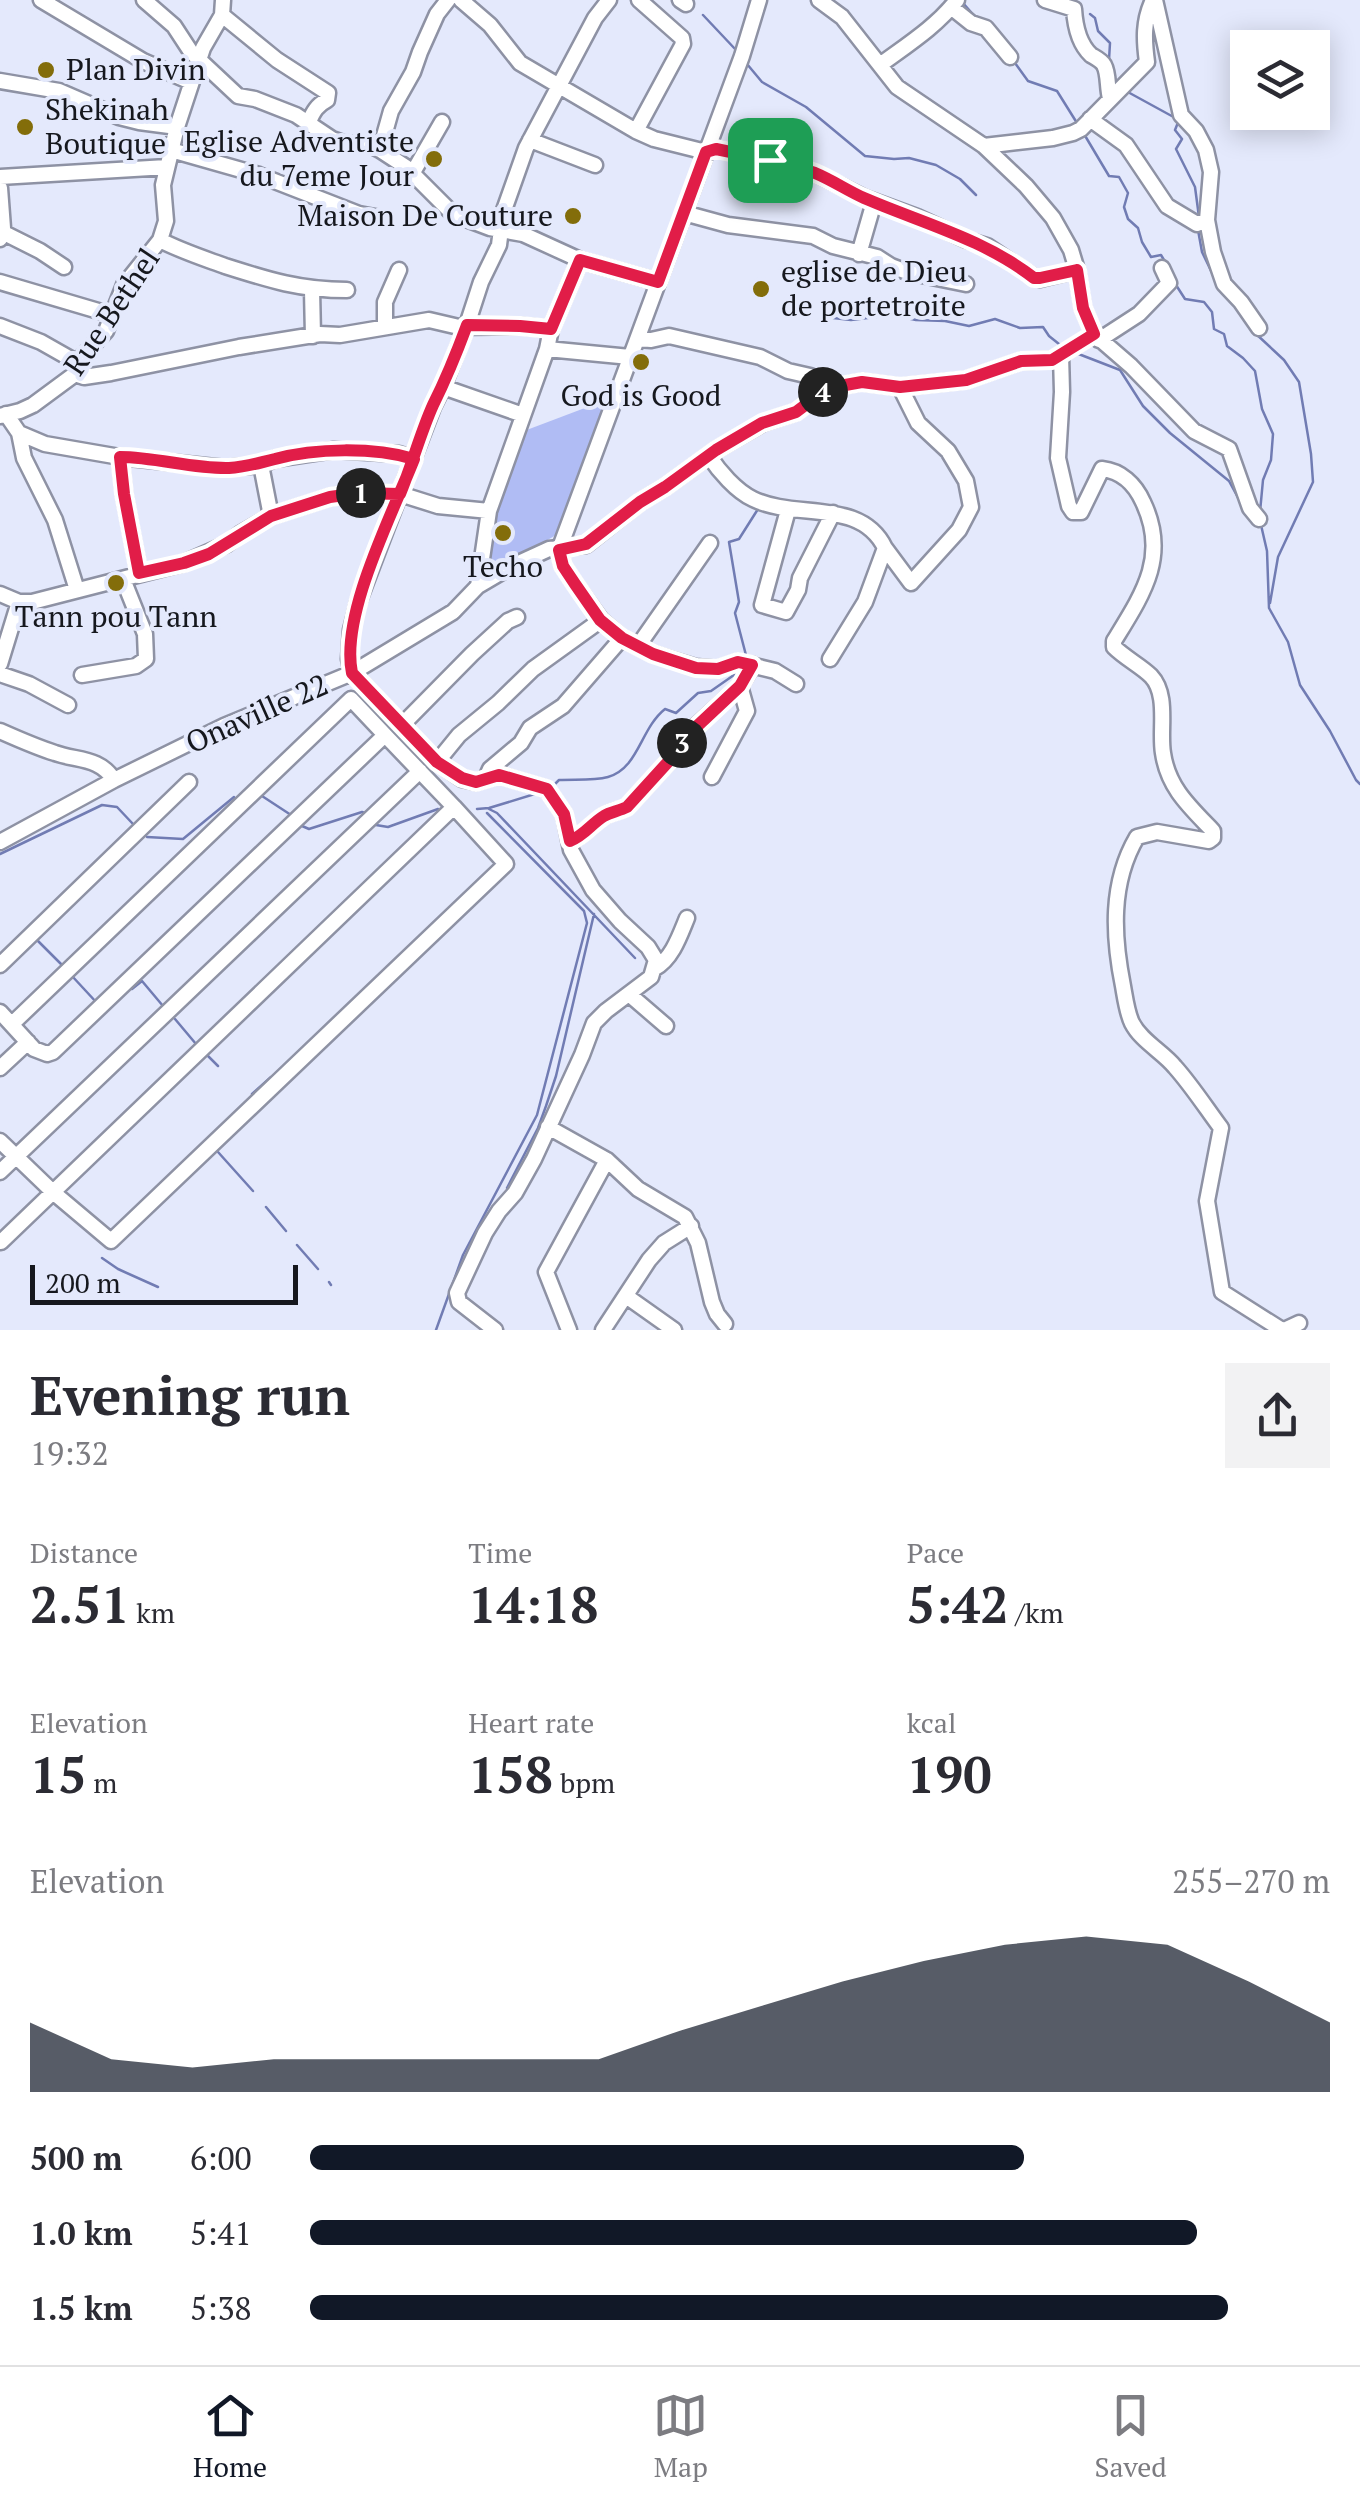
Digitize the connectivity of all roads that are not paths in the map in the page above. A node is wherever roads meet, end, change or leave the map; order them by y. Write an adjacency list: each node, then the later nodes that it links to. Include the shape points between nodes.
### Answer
1 (41, 0): 17 (street)
2 (144, 0): 14 (street)
3 (448, 0): 28 (street, via 391,111)
4 (461, 0): 18 (street, via 520,63)
5 (609, 0): 18 (street)
6 (639, 0): 24 (street, via 682,44)
7 (759, 0): 29 (street)
8 (819, 0): 15 (street, via 842,16)
9 (1045, 0): 19 (street, via 1074,9 1084,48 1106,69)
10 (1154, 0): 19 (street, via 1144,40 1147,62); 38 (street, via 1181,115 1206,150)
11 (954, 4): 13 (street); 15 (street)
12 (222, 8): 14 (street, Rue Bethel); 21 (street, via 277,60 328,93)
13 (1010, 56)
14 (199, 59): 17 (street, Rue Bethel); 21 (street, via 238,96)
15 (880, 65): 26 (street, via 896,87)
16 (0, 81): 23 (street, via 59,91 139,122)
17 (191, 82): 23 (street, Rue Bethel)
18 (560, 87): 24 (street); 25 (street)
19 (1110, 98): 20 (street)
20 (1090, 119): 26 (street, via 1053,138); 38 (street, via 1126,145 1167,206 1197,224)
21 (309, 122): 28 (street, via 332,139)
22 (442, 122): 32 (street)
23 (177, 127): 27 (street, Rue Bethel)
24 (636, 132): 29 (street)
25 (530, 140): 30 (street); 39 (street)
26 (984, 146): 47 (street, via 1052,218)
27 (171, 150): 31 (street, Rue Bethel); 37 (street)
28 (380, 150): 32 (street)
29 (706, 152): 35 (street, via 770,160); 36 (street)
30 (595, 165)
31 (167, 166): 33 (street); 41 (street, Rue Bethel)
32 (412, 174): 39 (street, via 454,214)
33 (0, 177)
34 (0, 188): 40 (street)
35 (874, 202): 42 (street); 47 (street, via 988,246 1034,278)
36 (684, 214): 42 (street, via 813,236); 49 (street)
37 (386, 219)
38 (1207, 220): 57 (street, via 1224,284)
39 (501, 230): 43 (street); 54 (street)
40 (1, 236): 44 (street)
41 (160, 240): 51 (street, via 252,276); 53 (street, Rue Bethel, via 124,285)
42 (859, 254): 50 (street)
43 (580, 260): 49 (street); 58 (street)
44 (64, 267)
45 (1162, 268): 60 (street, via 1169,283 1138,314)
46 (399, 270): 56 (street, via 384,302)
47 (1077, 270): 60 (street)
48 (0, 282): 53 (street)
49 (658, 282): 61 (street)
50 (966, 284)
51 (312, 290): 52 (street); 59 (street)
52 (347, 290)
53 (112, 315): 65 (street, Rue Bethel)
54 (467, 325): 56 (street, via 429,320); 58 (street); 66 (street)
55 (0, 326): 65 (street, via 40,342)
56 (384, 327): 59 (street)
57 (1258, 328)
58 (551, 329): 62 (street)
59 (312, 336): 65 (street, via 84,377)
60 (1096, 337): 63 (street); 81 (street, via 1194,431 1229,448)
61 (638, 339): 64 (street); 67 (street, via 669,336 760,357)
62 (547, 350): 64 (street); 70 (street)
63 (1062, 355): 68 (street, via 966,380); 143 (street, via 1058,458 1069,506 1080,512 1102,469 1126,478 1146,507 1155,554 1114,647 1158,688 1162,751 1176,791 1212,831 1209,842 1157,832 1137,837 1126,856 1116,905 1124,993 1132,1024 1174,1064 1221,1128 1207,1201 1222,1292)
64 (630, 357): 84 (street)
65 (76, 368): 69 (street, Rue Bethel, via 33,405)
66 (443, 387): 70 (street); 74 (street)
67 (834, 387): 68 (street); 72 (street, Onaville 22)
68 (900, 387): 83 (street, via 918,422 966,481 971,507 911,582)
69 (3, 415): 71 (street)
70 (524, 415): 77 (street)
71 (19, 433): 73 (street); 88 (street)
72 (709, 456): 78 (street, via 743,494); 84 (street, Onaville 22, via 586,544)
73 (120, 457): 75 (street, via 225,468); 85 (street)
74 (414, 459): 75 (street, via 334,450); 76 (street)
75 (261, 464): 80 (street)
76 (400, 494): 77 (street, via 438,506); 80 (street, via 330,497); 100 (street, via 358,603)
77 (489, 510): 87 (street)
78 (788, 510): 79 (street); 79 (street, via 762,605 786,612)
79 (833, 512): 83 (street, via 869,525)
80 (271, 516): 85 (street, via 209,554)
81 (1260, 519)
82 (710, 543): 94 (street)
83 (885, 548): 95 (street, via 865,602)
84 (559, 550): 87 (street, Onaville 22); 92 (street)
85 (139, 573): 86 (street)
86 (123, 578): 88 (street); 99 (street, via 145,634 146,658 136,666)
87 (478, 586): 100 (street, Onaville 22, via 453,612)
88 (77, 590): 90 (street)
89 (0, 594): 90 (street)
90 (20, 602): 96 (street)
91 (517, 617): 105 (street)
92 (600, 620): 93 (street); 108 (street, via 532,669)
93 (622, 638): 94 (street); 111 (street, via 563,706 530,728)
94 (638, 646): 97 (street, via 696,668)
95 (830, 659)
96 (0, 664)
97 (752, 665): 101 (street); 102 (street)
98 (0, 674): 104 (street)
99 (82, 675)
100 (347, 675): 103 (street); 105 (street); 112 (street, Onaville 22)
101 (796, 684)
102 (740, 686): 110 (street, via 747,712); 117 (street, via 627,807)
103 (351, 699): 107 (street); 124 (street)
104 (68, 705)
105 (402, 725): 108 (street)
106 (0, 731): 112 (street, via 92,761)
107 (385, 735): 109 (street); 126 (street, via 53,1052 41,1053)
108 (437, 762): 111 (street, via 462,778)
109 (420, 771): 114 (street); 130 (street)
110 (712, 776)
111 (486, 778): 117 (street, via 499,775 547,789 564,814)
112 (114, 780): 115 (street, Onaville 22)
113 (189, 782): 120 (street)
114 (454, 808): 133 (street); 133 (street, via 506,864 111,1241)
115 (48, 815): 116 (street); 118 (street, Onaville 22)
116 (0, 831)
117 (570, 841): 121 (street, via 593,890 648,947)
118 (0, 842)
119 (688, 918): 121 (street)
120 (0, 965)
121 (656, 968): 122 (street)
122 (630, 995): 125 (street); 128 (street, via 594,1023)
123 (0, 1012): 124 (street)
124 (12, 1024): 126 (street)
125 (666, 1026)
126 (28, 1042): 127 (street)
127 (0, 1068)
128 (548, 1128): 131 (street); 139 (street, via 457,1294)
129 (0, 1141): 130 (street)
130 (17, 1157): 132 (street); 133 (street)
131 (607, 1160): 134 (street); 140 (street, via 546,1272)
132 (0, 1172)
133 (54, 1193): 135 (street)
134 (690, 1226): 136 (street, via 664,1243); 138 (street, via 716,1314)
135 (1, 1242)
136 (626, 1296): 141 (street); 142 (street)
137 (1299, 1323): 143 (street)
138 (725, 1324)
139 (495, 1330)
140 (569, 1330)
141 (602, 1330)
142 (674, 1330)
143 (1283, 1330)

